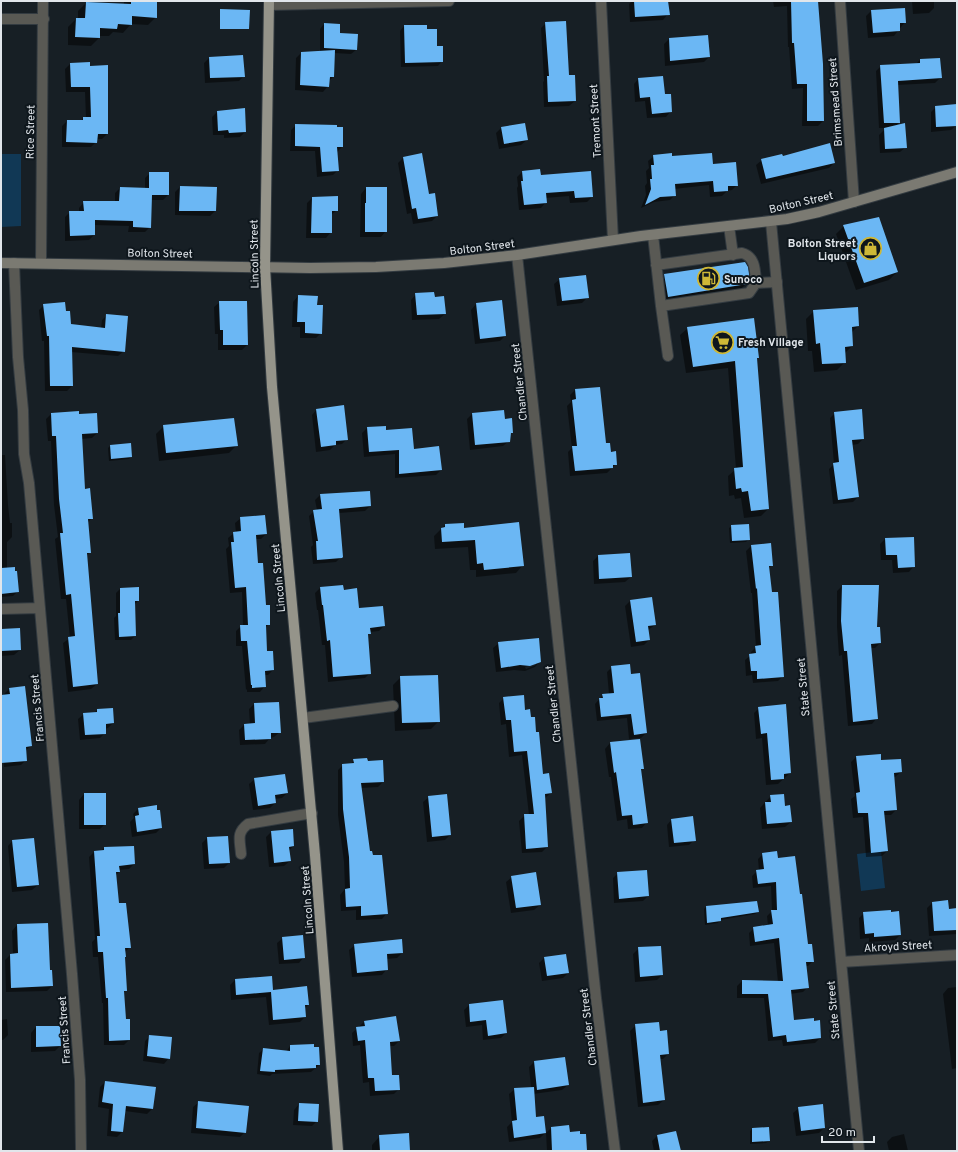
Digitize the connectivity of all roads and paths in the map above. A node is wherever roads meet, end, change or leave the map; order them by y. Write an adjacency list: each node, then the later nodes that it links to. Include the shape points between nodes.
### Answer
1 (44, 1): 7 (street, Rice Street)
2 (449, 1): 5 (street)
3 (601, 1): 13 (street, Tremont Street)
4 (840, 1): 9 (street, Brimsmead Street)
5 (269, 3): 20 (main road, Lincoln Street)
6 (1, 18): 7 (street)
7 (44, 19): 18 (street, Rice Street)
8 (957, 172): 9 (main road, Bolton Street)
9 (854, 202): 10 (main road, Bolton Street)
10 (771, 222): 11 (main road, Bolton Street); 21 (street, State Street)
11 (729, 226): 12 (main road, Bolton Street); 15 (street)
12 (653, 235): 13 (main road, Bolton Street); 19 (street)
13 (613, 240): 14 (main road, Bolton Street)
14 (517, 255): 20 (main road, Bolton Street, via 399,266); 35 (street, Chandler Street, via 596,998)
15 (728, 258): 19 (street, via 684,266); 22 (street, via 748,255 754,267)
16 (1, 263): 17 (main road, Bolton Street)
17 (14, 263): 18 (main road, Bolton Street); 25 (street, Francis Street, via 24,454)
18 (41, 263): 20 (main road, Bolton Street)
19 (656, 265): 23 (street)
20 (265, 267): 28 (main road, Lincoln Street, via 273,395)
21 (777, 282): 22 (street); 32 (street, State Street)
22 (756, 283): 23 (street, via 749,293 730,291 709,294)
23 (661, 306): 24 (street)
24 (668, 356)
25 (40, 608): 26 (street); 33 (street, Francis Street, via 73,982 80,1080)
26 (1, 609)
27 (392, 706): 28 (street)
28 (303, 718): 29 (main road, Lincoln Street)
29 (312, 813): 30 (street, via 248,824 241,829 239,835); 34 (main road, Lincoln Street)
30 (241, 854)
31 (957, 955): 32 (street, Akroyd Street)
32 (841, 962): 36 (street, State Street)
33 (81, 1151)
34 (338, 1151)
35 (615, 1151)
36 (859, 1151)

